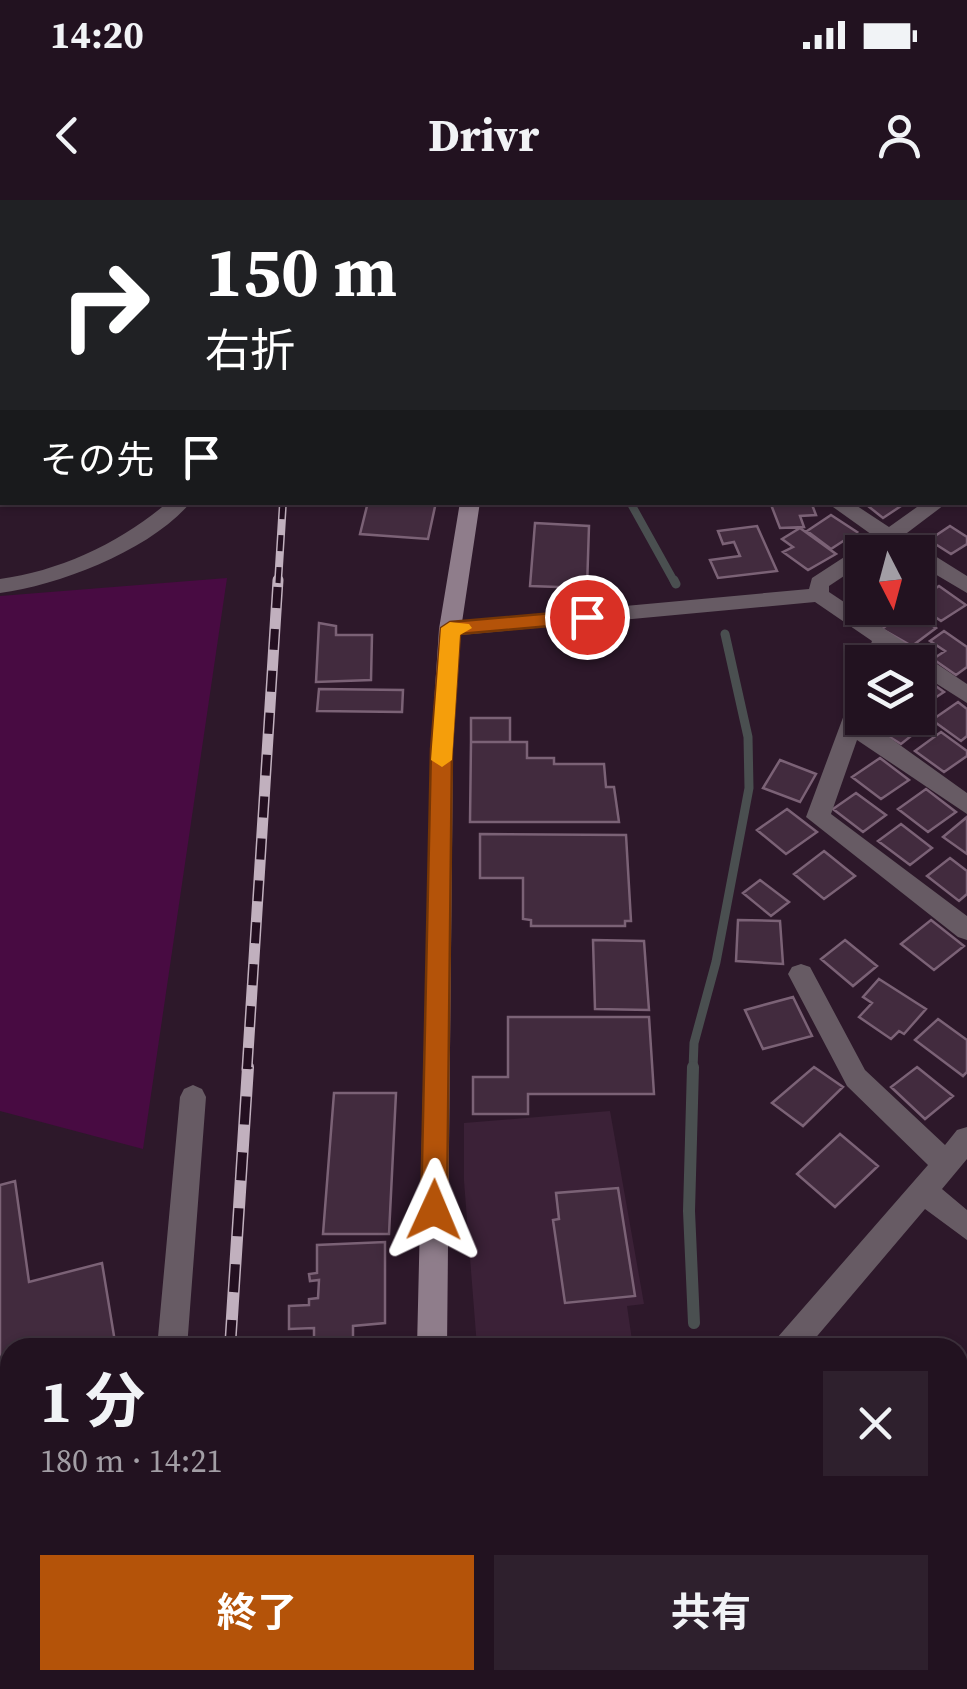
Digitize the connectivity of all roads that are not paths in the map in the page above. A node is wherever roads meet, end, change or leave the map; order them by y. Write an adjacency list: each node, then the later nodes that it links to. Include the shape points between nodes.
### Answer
1 (177, 505): 9 (street, via 58,574)
2 (470, 505): 12 (main road)
3 (840, 505): 5 (street)
4 (934, 505): 6 (street)
5 (886, 535)
6 (894, 535)
7 (935, 566): 10 (street)
8 (845, 567): 11 (street, via 819,583)
9 (0, 586)
10 (967, 586)
11 (819, 595): 12 (street); 13 (street)
12 (450, 628): 27 (main road)
13 (884, 638): 14 (street); 15 (street)
14 (881, 645)
15 (967, 695)
16 (848, 735): 19 (street, via 818,817)
17 (868, 735): 18 (street)
18 (967, 806)
19 (967, 930)
20 (802, 974): 23 (street, via 856,1078)
21 (193, 1097): 26 (street)
22 (967, 1139): 23 (street)
23 (945, 1163): 24 (street)
24 (922, 1190): 25 (street); 28 (street)
25 (967, 1227)
26 (173, 1338)
27 (432, 1338)
28 (796, 1338)

